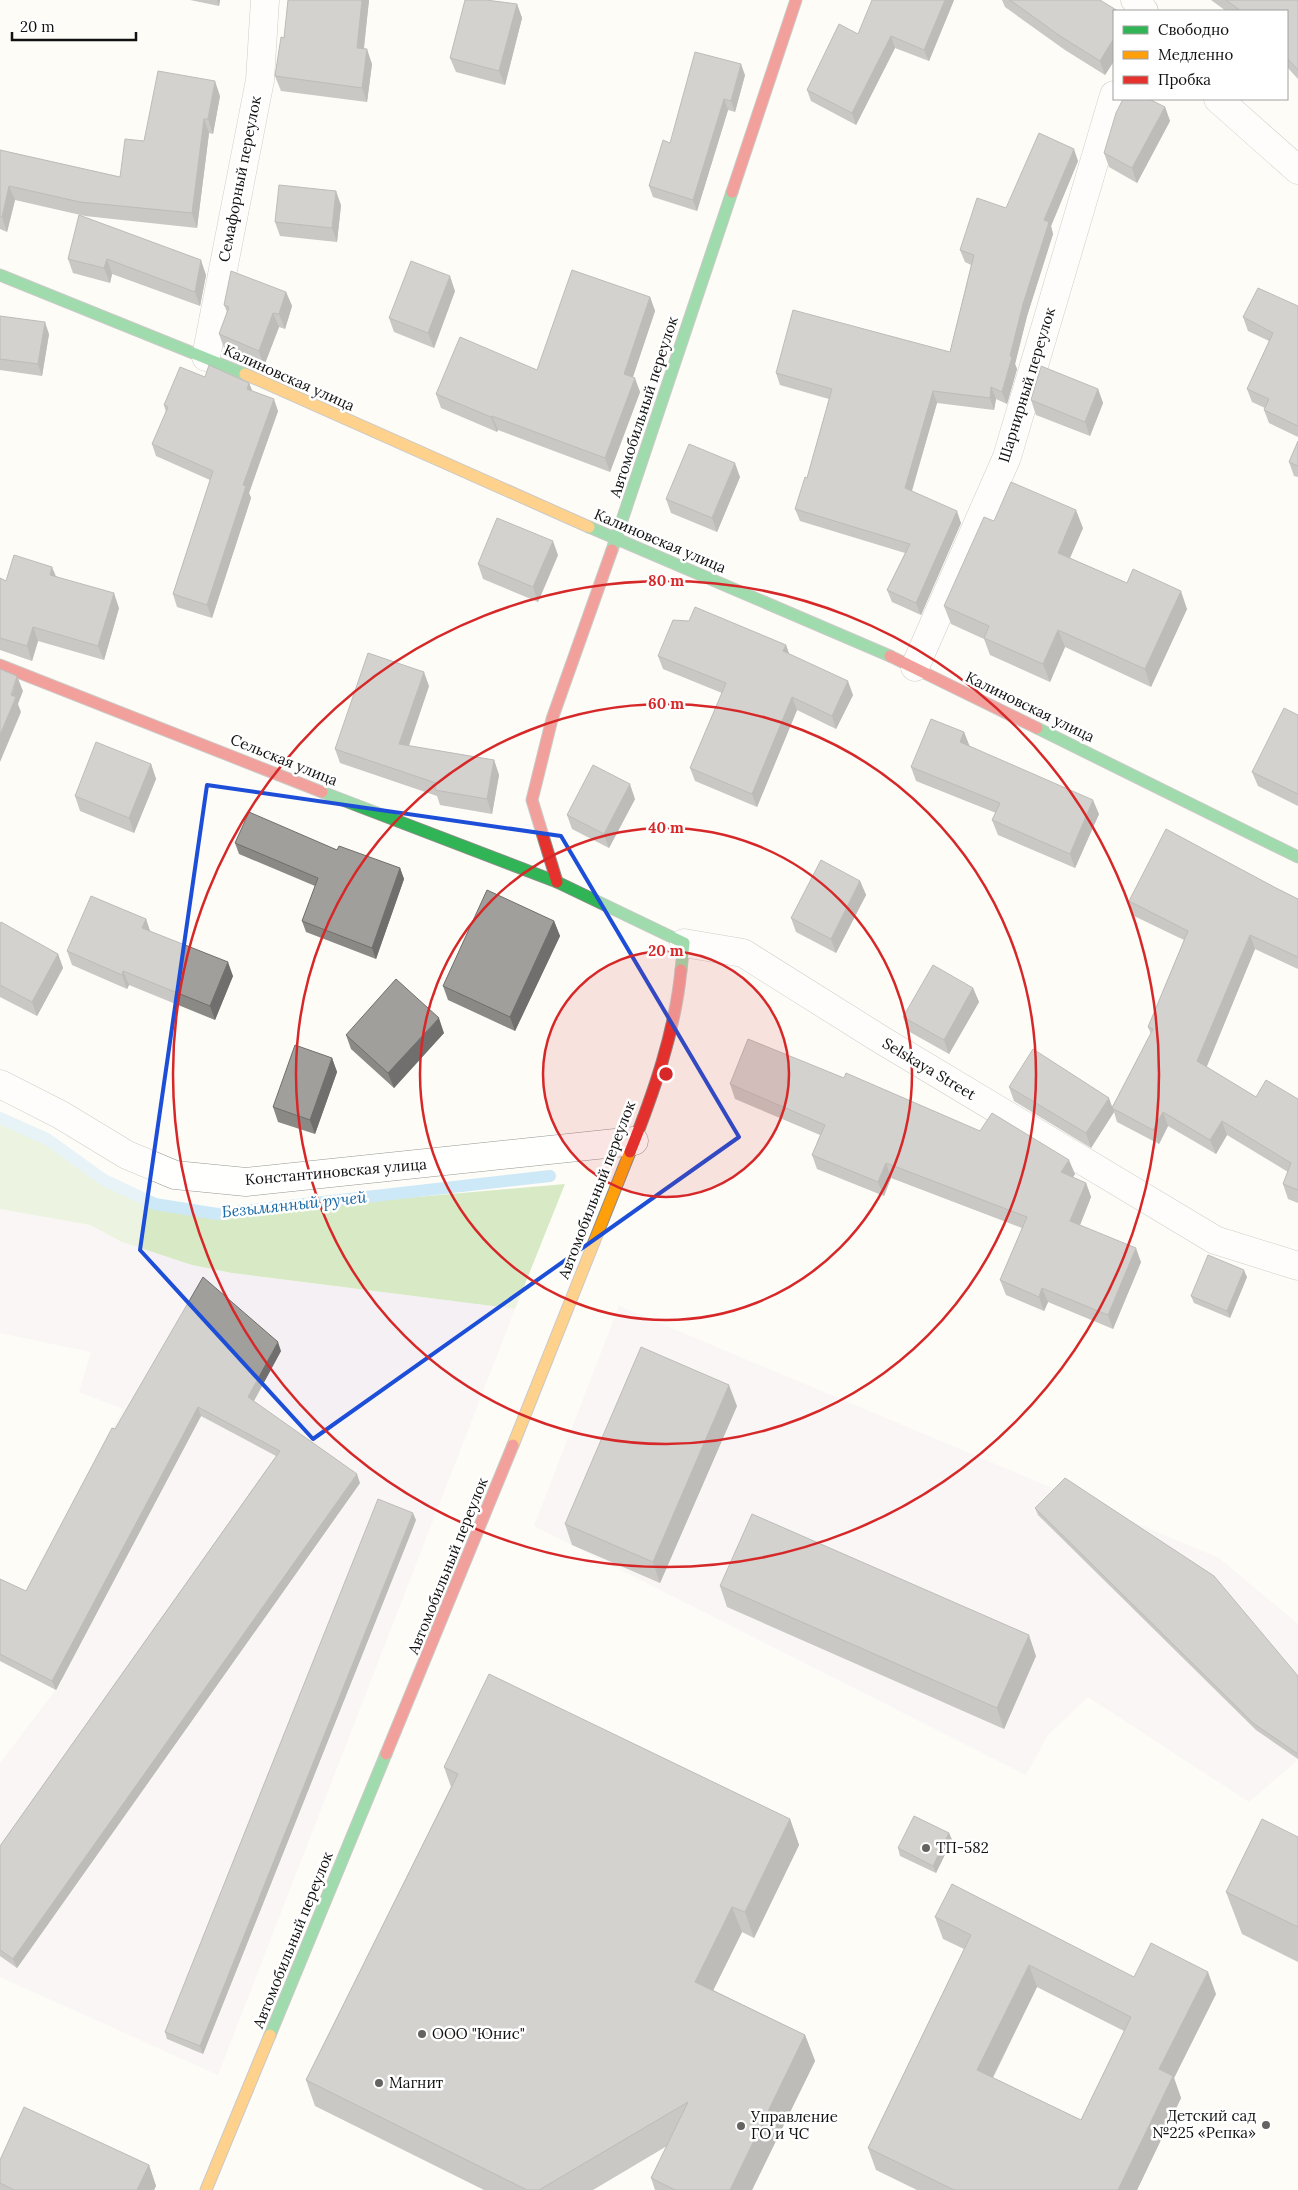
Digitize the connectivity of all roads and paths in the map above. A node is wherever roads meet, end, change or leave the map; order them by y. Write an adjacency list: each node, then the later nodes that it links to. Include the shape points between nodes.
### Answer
1 (265, 0): 9 (street, Семафорный переулок, via 260,80)
2 (796, 0): 10 (street, Автомобильный переулок)
3 (1135, 0): 4 (street)
4 (1143, 10)
5 (1113, 97): 12 (street, Шарнирный переулок, via 1007,457)
6 (1219, 100): 7 (street)
7 (1298, 170)
8 (0, 275): 9 (street, Калиновская улица)
9 (206, 357): 10 (street, Калиновская улица)
10 (616, 539): 12 (street, Калиновская улица); 14 (street, Автомобильный переулок, via 552,719 532,800)
11 (0, 665): 14 (street, Сельская улица)
12 (915, 667): 13 (street, Калиновская улица)
13 (1298, 856)
14 (557, 882): 15 (street, Selskaya Street)
15 (684, 943): 17 (street, Автомобильный переулок, via 679,991 664,1057); 18 (street, Selskaya Street, via 742,953 1215,1240)
16 (0, 1084): 17 (street, Константиновская улица, via 61,1115 127,1155 175,1175 246,1182)
17 (634, 1141): 19 (street, Автомобильный переулок, via 487,1510)
18 (1298, 1266)
19 (206, 2190)

